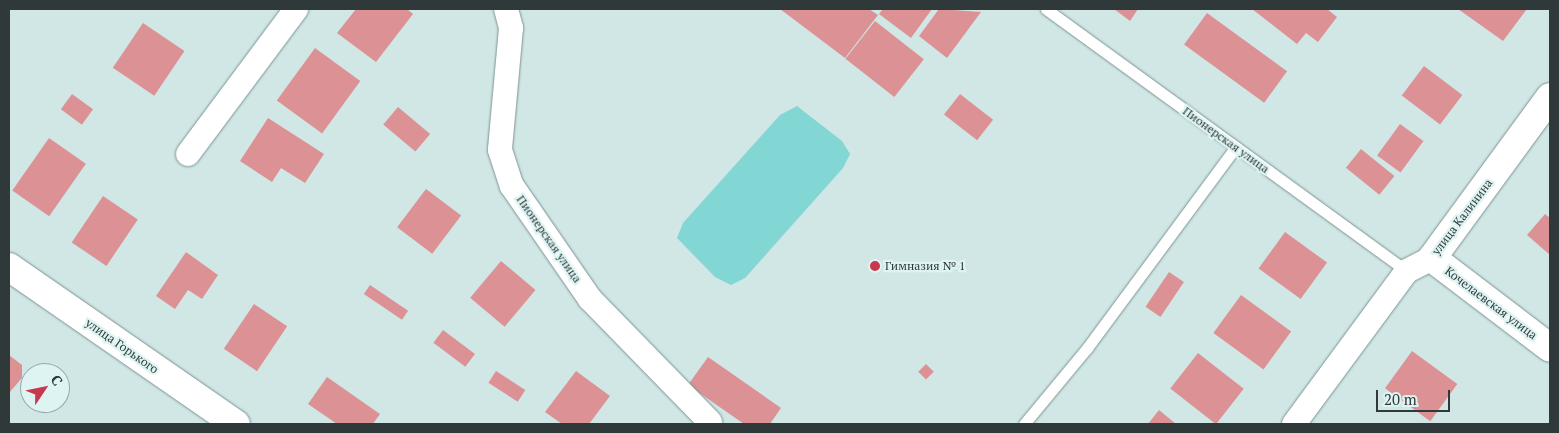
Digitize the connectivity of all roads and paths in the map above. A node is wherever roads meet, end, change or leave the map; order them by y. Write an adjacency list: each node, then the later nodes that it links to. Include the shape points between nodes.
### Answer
1 (296, 9): 6 (street)
2 (506, 9): 11 (street, Пионерская улица, via 511,28 500,150 512,186 590,299)
3 (1046, 9): 5 (lane, Пионерская улица)
4 (1550, 97): 7 (street, улица Калинина)
5 (1236, 147): 9 (lane, Пионерская улица); 13 (lane, via 1087,348)
6 (188, 154)
7 (1432, 258): 9 (street, улица Калинина); 10 (street, Кочелаевская улица)
8 (9, 268): 12 (street, улица Горького)
9 (1407, 271): 14 (street, улица Калинина)
10 (1550, 348)
11 (710, 422)
12 (236, 424)
13 (1024, 424)
14 (1294, 424)

